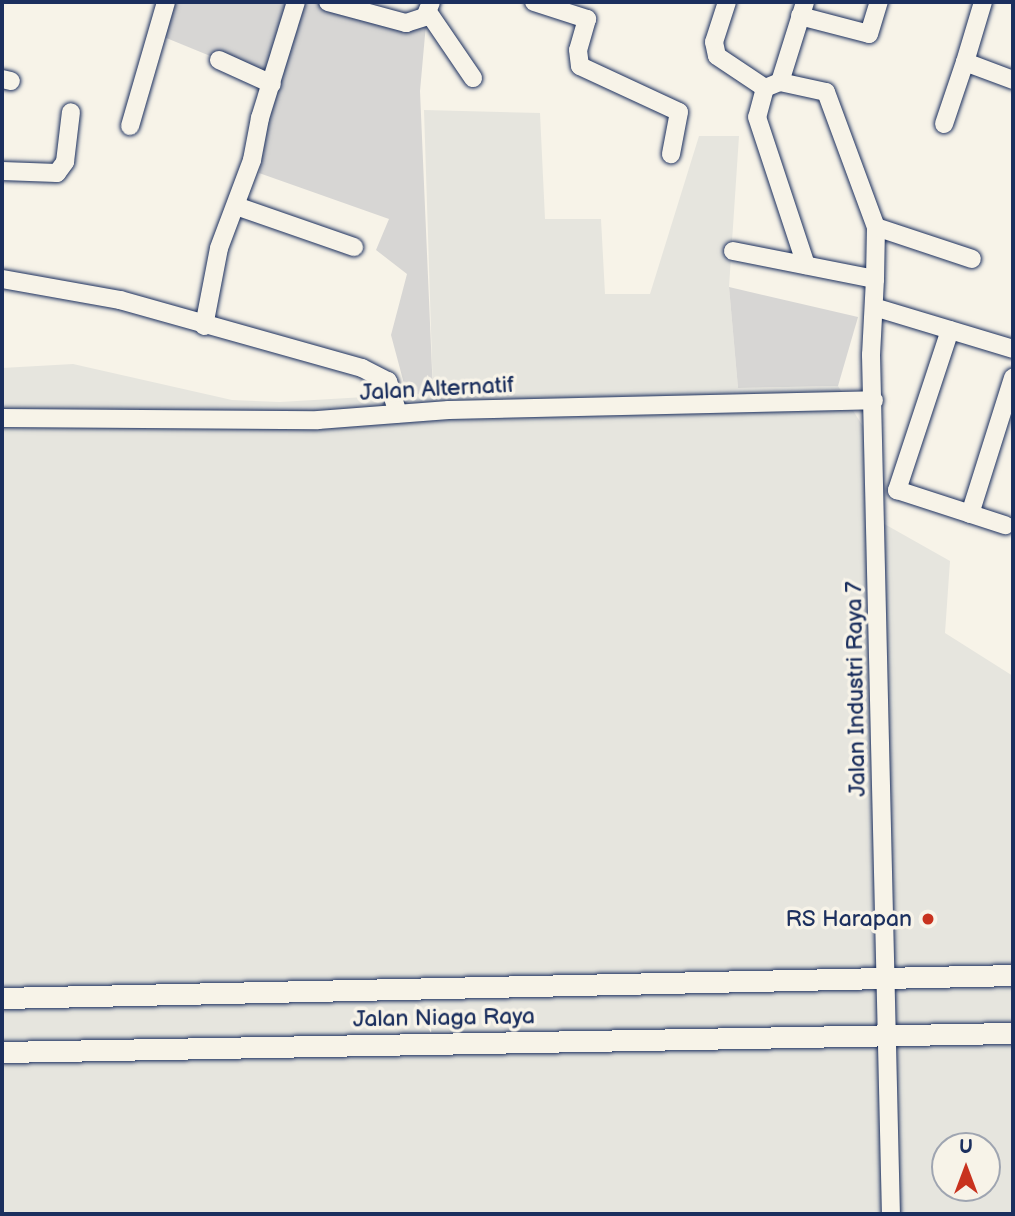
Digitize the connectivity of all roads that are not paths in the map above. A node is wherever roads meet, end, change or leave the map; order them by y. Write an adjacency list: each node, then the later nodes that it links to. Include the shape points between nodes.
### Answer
1 (166, 2): 19 (street)
2 (296, 2): 15 (street)
3 (328, 2): 8 (street, via 406,23 421,20)
4 (534, 2): 9 (street)
5 (727, 2): 16 (street, via 715,36 715,53)
6 (879, 2): 10 (street, via 869,34)
7 (984, 2): 12 (street)
8 (430, 7): 13 (street)
9 (581, 7): 20 (street, via 588,21 578,50 580,66 679,112)
10 (802, 9): 16 (street)
11 (219, 60): 15 (street)
12 (965, 62): 14 (street); 18 (street)
13 (473, 78)
14 (1013, 80)
15 (272, 84): 22 (street)
16 (773, 85): 23 (street, via 825,92); 27 (street, via 757,117)
17 (71, 112): 21 (street, via 65,162 57,173)
18 (944, 124)
19 (130, 126)
20 (671, 154)
21 (2, 171)
22 (236, 206): 24 (street); 31 (street, via 219,248)
23 (876, 227): 26 (street); 28 (street, Jalan Industri Raya 7)
24 (354, 247)
25 (733, 251): 27 (street)
26 (972, 259)
27 (806, 265): 28 (street)
28 (875, 278): 30 (street, Jalan Industri Raya 7)
29 (2, 279): 31 (street, via 120,300)
30 (874, 307): 32 (street); 35 (street, Jalan Industri Raya 7)
31 (204, 326): 36 (street, via 379,375 394,389)
32 (950, 330): 33 (street); 38 (street, via 897,490)
33 (1013, 349)
34 (1013, 378): 38 (street)
35 (874, 400): 36 (street, Jalan Alternatif); 41 (street, Jalan Industri Raya 7)
36 (398, 414): 37 (street, Jalan Alternatif, via 318,420)
37 (2, 418)
38 (970, 514): 39 (street)
39 (1005, 525)
40 (1013, 975): 41 (main road, Jalan Niaga Raya)
41 (884, 978): 42 (main road, Jalan Niaga Raya); 44 (street, Jalan Industri Raya 7)
42 (2, 998)
43 (1013, 1033): 44 (main road, Jalan Niaga Raya)
44 (887, 1036): 45 (main road, Jalan Niaga Raya); 46 (street, Jalan Industri Raya 7)
45 (2, 1052)
46 (891, 1214)

